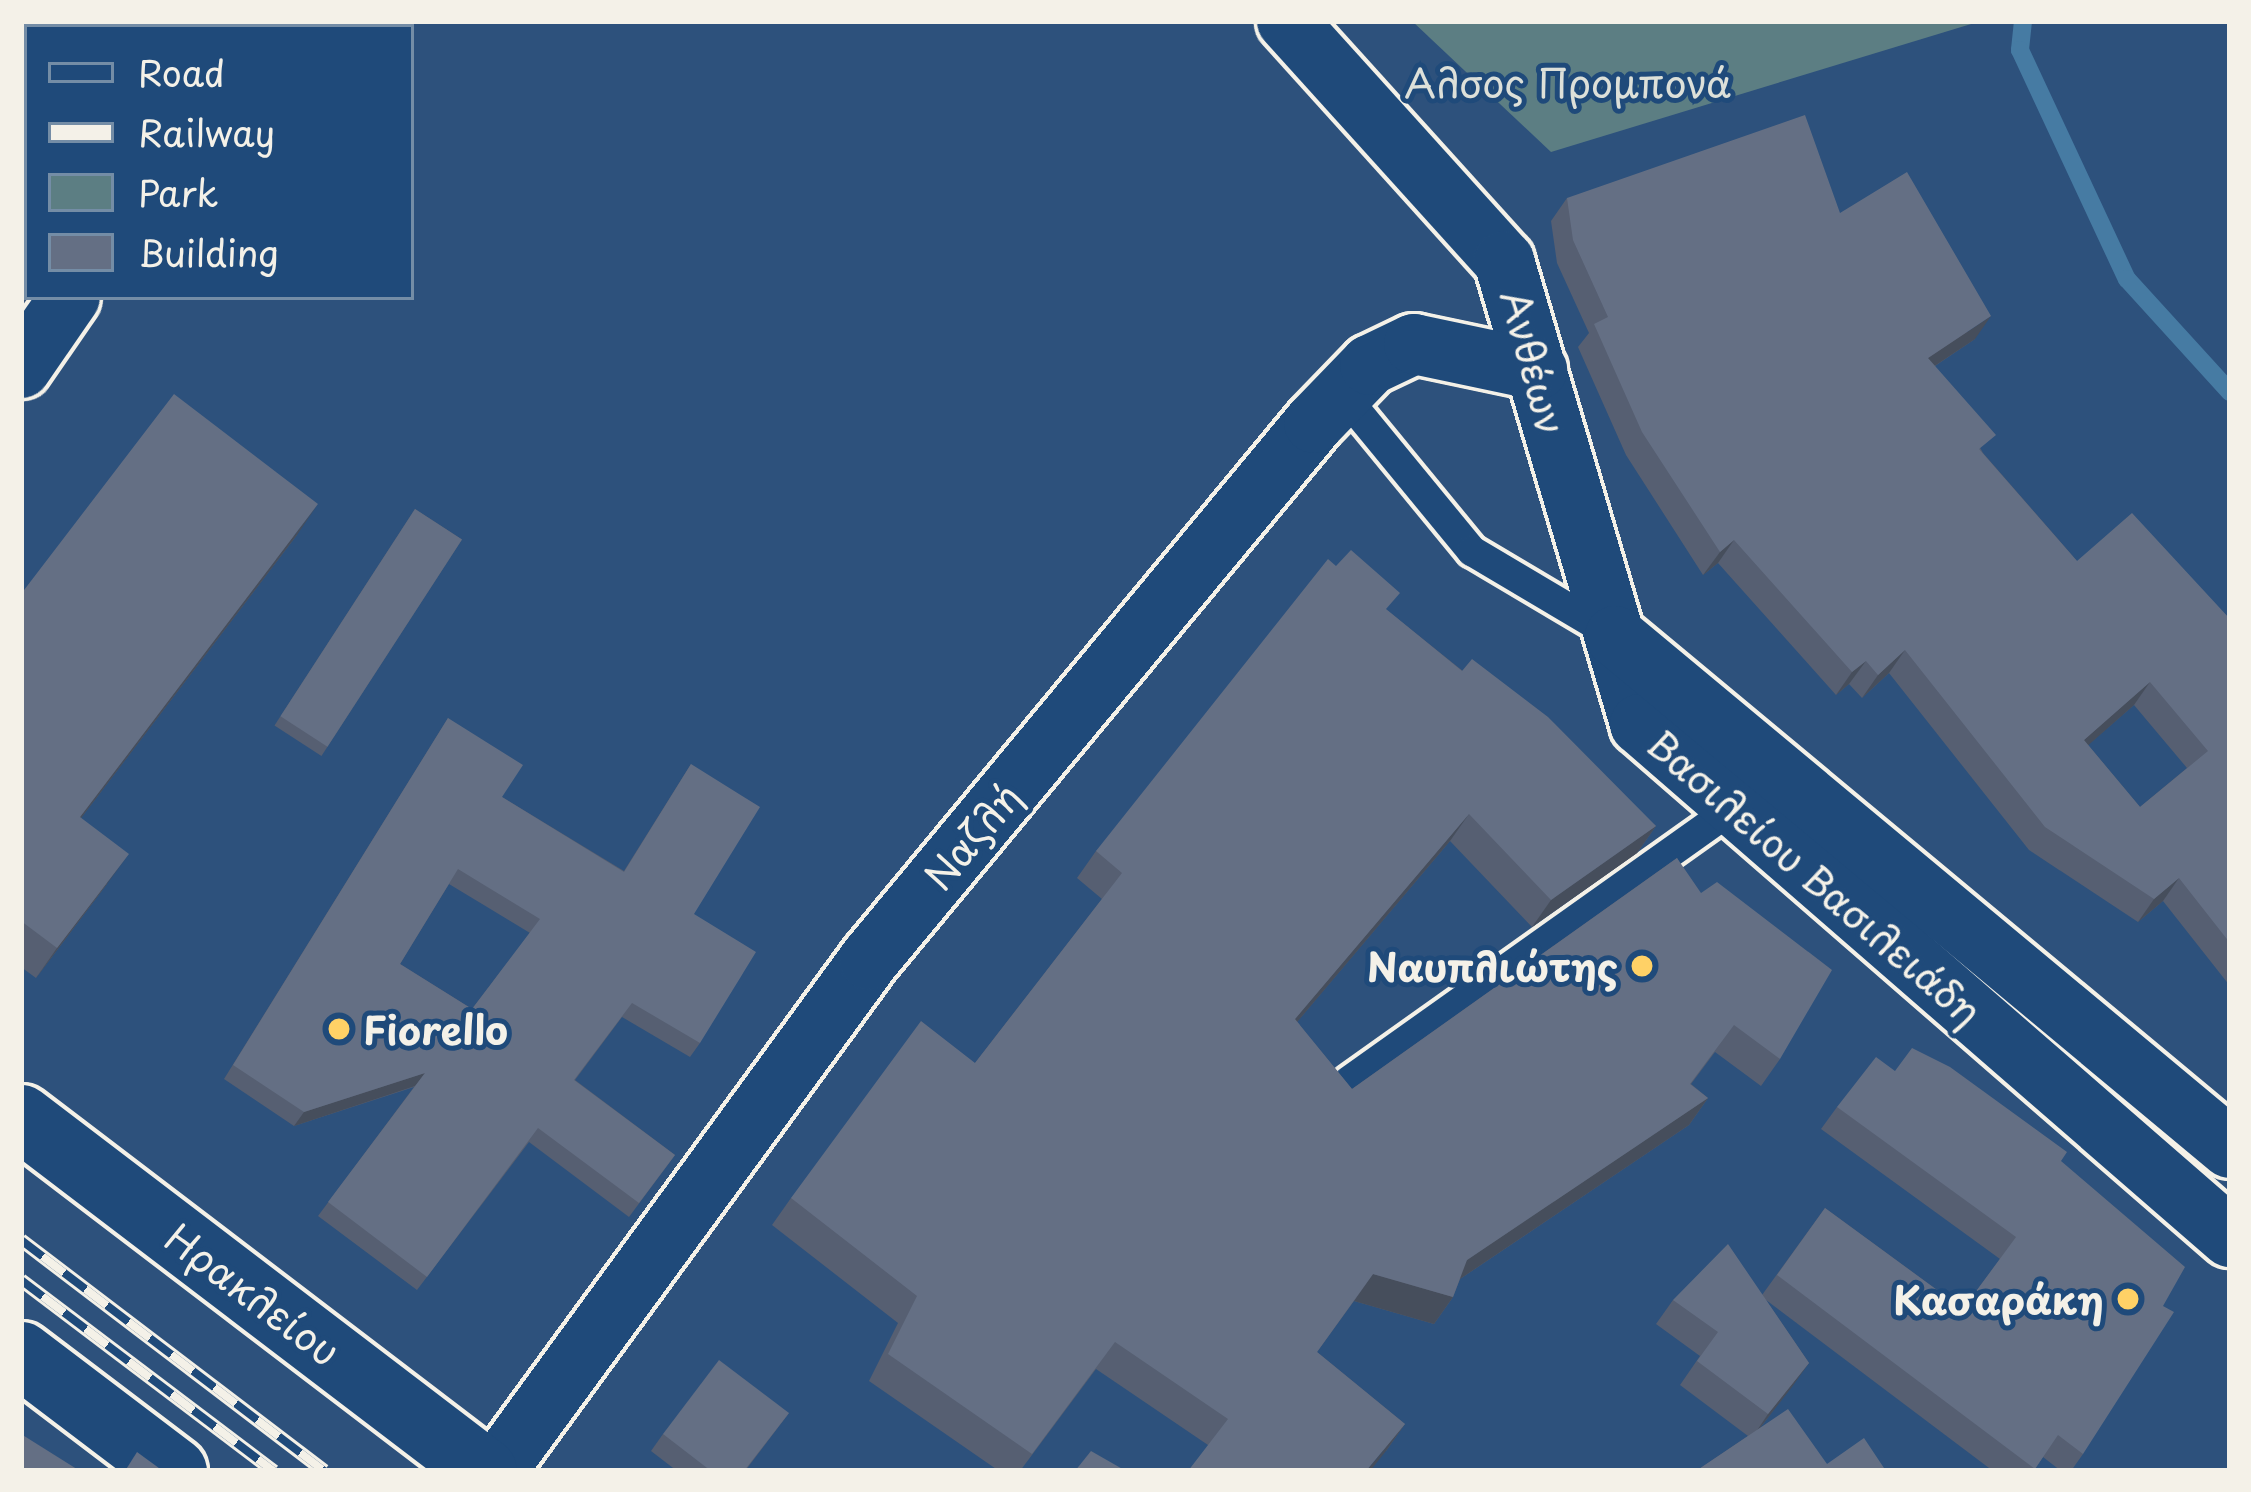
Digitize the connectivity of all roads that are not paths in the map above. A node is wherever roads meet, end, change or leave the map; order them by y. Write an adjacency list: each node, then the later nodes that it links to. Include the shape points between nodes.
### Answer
1 (1287, 21): 4 (street, Ανθέων, via 1504,261)
2 (68, 300): 3 (street)
3 (21, 368)
4 (1537, 370): 5 (street, Ναζλή, via 1414,344); 6 (street, Ανθέων)
5 (1342, 393): 6 (lane, via 1472,551); 15 (street, Ναζλή, via 869,960)
6 (1615, 636): 7 (street, Βασιλείου Βασιλειάδη, via 1640,724); 10 (street, Βασιλείου Βασιλειάδη)
7 (1732, 809): 8 (lane); 11 (street, Βασιλείου Βασιλειάδη)
8 (1349, 1081)
9 (21, 1118): 14 (main road, Ηρακλείου)
10 (2230, 1148)
11 (2230, 1237)
12 (21, 1355): 13 (main road)
13 (174, 1471)
14 (484, 1471)
15 (496, 1471)

